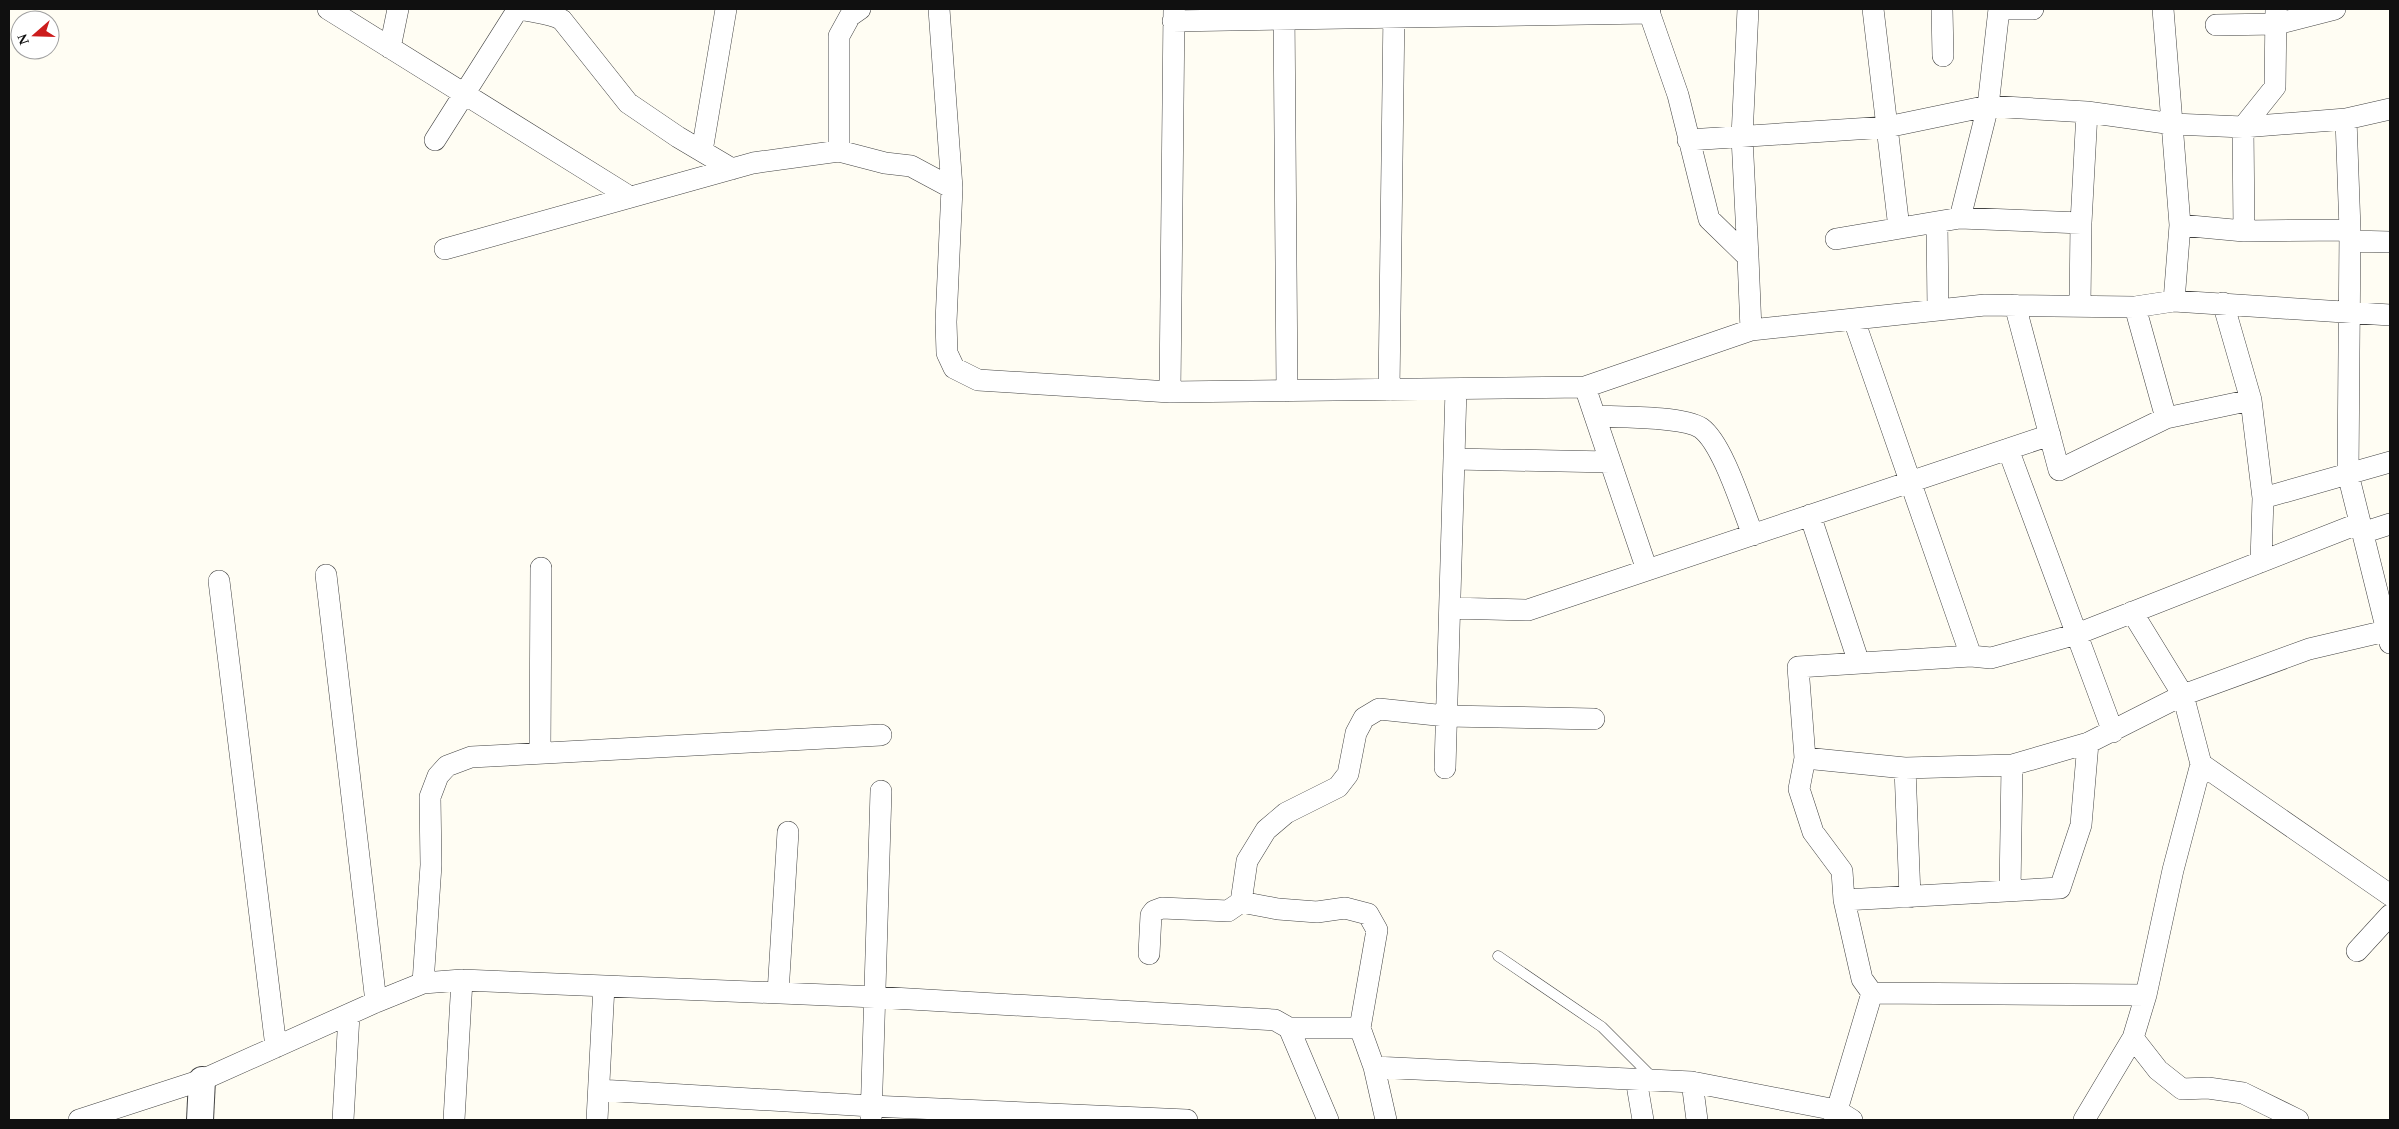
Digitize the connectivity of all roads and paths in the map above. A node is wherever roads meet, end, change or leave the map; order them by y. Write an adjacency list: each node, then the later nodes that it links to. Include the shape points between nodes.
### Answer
1 (328, 9): 20 (street)
2 (398, 9): 20 (street)
3 (520, 9): 22 (street); 34 (street, via 554,15 562,20 628,103)
4 (726, 9): 34 (street)
5 (860, 9): 33 (street, via 850,16 839,36)
6 (939, 9): 36 (street)
7 (1748, 9): 30 (street)
8 (1873, 9): 28 (street)
9 (1942, 9): 21 (street)
10 (1999, 9): 11 (street); 23 (street)
11 (2033, 9)
12 (2163, 9): 27 (street)
13 (2335, 9): 18 (street)
14 (1649, 11): 15 (street); 32 (street, via 1678,96)
15 (1394, 13): 16 (street); 61 (street)
16 (1284, 14): 17 (street); 62 (street)
17 (1173, 15): 63 (street)
18 (2277, 16): 19 (street); 29 (street, via 2274,88)
19 (2216, 25)
20 (390, 48): 22 (street)
21 (1943, 56)
22 (464, 94): 31 (street); 37 (street)
23 (1988, 106): 25 (street); 28 (street); 38 (street)
24 (2390, 109): 26 (street)
25 (2087, 112): 27 (street); 40 (street)
26 (2346, 119): 29 (street); 44 (street)
27 (2173, 124): 29 (street); 41 (street)
28 (1887, 127): 30 (street); 42 (street)
29 (2243, 127): 43 (street)
30 (1742, 137): 32 (street); 48 (street)
31 (435, 140)
32 (1688, 140): 48 (street, via 1709,219)
33 (839, 151): 35 (street); 36 (street, via 886,164 911,166)
34 (702, 152): 35 (street)
35 (732, 169): 37 (street)
36 (952, 188): 63 (street, via 946,322 947,353 954,368 978,380)
37 (630, 197): 47 (street)
38 (1960, 218): 39 (street); 40 (street)
39 (1938, 222): 42 (street); 54 (street)
40 (2081, 224): 52 (street)
41 (2180, 226): 43 (street); 49 (street)
42 (1899, 228): 45 (street)
43 (2244, 231): 44 (street)
44 (2350, 235): 46 (street); 55 (street)
45 (1836, 239)
46 (2390, 242)
47 (445, 249)
48 (1748, 257): 58 (street)
49 (2174, 301): 50 (street); 53 (street)
50 (2223, 303): 55 (street); 64 (street)
51 (2015, 305): 52 (street); 54 (street); 67 (street)
52 (2080, 306): 53 (street)
53 (2135, 306): 66 (street)
54 (1938, 310): 57 (street)
55 (2349, 313): 56 (street); 72 (street)
56 (2390, 315)
57 (1854, 320): 58 (street); 73 (street)
58 (1751, 330): 59 (street)
59 (1585, 387): 60 (street); 65 (street)
60 (1456, 389): 61 (street); 69 (street)
61 (1389, 390): 62 (street)
62 (1287, 391): 63 (street)
63 (1170, 392)
64 (2251, 400): 66 (street); 74 (street)
65 (1595, 416): 70 (street); 78 (street, via 1682,421 1701,428 1716,444)
66 (2166, 418): 67 (street, via 2059,470)
67 (2050, 435): 68 (street)
68 (2008, 449): 73 (street); 86 (street)
69 (1454, 460): 70 (street); 84 (street)
70 (1610, 462): 81 (street)
71 (2390, 462): 72 (street)
72 (2348, 474): 74 (street); 77 (street)
73 (1910, 482): 75 (street); 88 (street)
74 (2263, 498): 79 (street)
75 (1810, 515): 78 (street); 89 (street)
76 (2390, 524): 77 (street)
77 (2361, 528): 79 (street); 87 (street)
78 (1753, 535): 81 (street)
79 (2262, 562): 85 (street)
80 (541, 568): 96 (street)
81 (1647, 570): 84 (street, via 1528,610)
82 (326, 575): 120 (street)
83 (219, 581): 125 (street)
84 (1450, 608): 91 (street)
85 (2132, 612): 86 (street); 90 (street)
86 (2077, 634): 88 (street, via 1991,658); 93 (street)
87 (2389, 634): 90 (street, via 2309,649)
88 (1971, 656): 89 (street)
89 (1859, 663): 97 (street, via 1798,667)
90 (2183, 695): 93 (street); 98 (street)
91 (1446, 716): 92 (street); 100 (street); 108 (street, via 1379,709 1364,718 1356,733 1348,774 1338,787 1286,813 1266,830 1247,860)
92 (1594, 719)
93 (2113, 732): 95 (street)
94 (881, 735): 96 (street)
95 (2088, 743): 99 (street); 104 (street, via 2081,825 2060,888)
96 (540, 753): 114 (street, via 471,757 447,766 438,776 430,797 431,865)
97 (1806, 758): 101 (street); 107 (street, via 1799,789 1812,832 1842,871)
98 (2201, 764): 105 (street); 118 (street, via 2173,870)
99 (2012, 766): 101 (street); 104 (street)
100 (1445, 768)
101 (1905, 768): 106 (street)
102 (881, 791): 119 (street)
103 (788, 832): 116 (street)
104 (2010, 891): 106 (street)
105 (2390, 895)
106 (1910, 896): 107 (street)
107 (1844, 900): 117 (street, via 1862,979)
108 (1241, 902): 111 (street, via 1228,911 1162,908 1154,911 1151,915); 123 (street, via 1317,912 1345,908 1368,914 1377,930)
109 (2390, 915): 110 (street)
110 (2357, 951)
111 (1149, 954)
112 (1498, 956): 127 (lane, via 1602,1027)
113 (462, 980): 114 (street); 115 (street); 136 (street)
114 (423, 983): 120 (street)
115 (604, 986): 116 (street); 130 (street)
116 (778, 993): 119 (street)
117 (1872, 994): 118 (street); 132 (street)
118 (2146, 996): 124 (street)
119 (875, 997): 122 (street, via 1275,1020); 131 (street)
120 (376, 1002): 121 (street)
121 (350, 1015): 125 (street); 135 (street)
122 (1289, 1028): 123 (street); 139 (street)
123 (1360, 1028): 126 (street)
124 (2133, 1038): 143 (street); 144 (street, via 2158,1070 2182,1088 2243,1093)
125 (276, 1047): 128 (street)
126 (1374, 1068): 127 (street); 140 (street)
127 (1645, 1079): 129 (street); 141 (street)
128 (202, 1080): 133 (street); 134 (street)
129 (1692, 1082): 132 (street); 142 (street)
130 (599, 1090): 131 (street); 137 (street)
131 (871, 1113): 138 (street)
132 (1841, 1117)
133 (79, 1120)
134 (200, 1120)
135 (343, 1120)
136 (454, 1120)
137 (597, 1120)
138 (1187, 1120)
139 (1328, 1120)
140 (1386, 1120)
141 (1643, 1120)
142 (1697, 1120)
143 (2084, 1120)
144 (2298, 1120)

